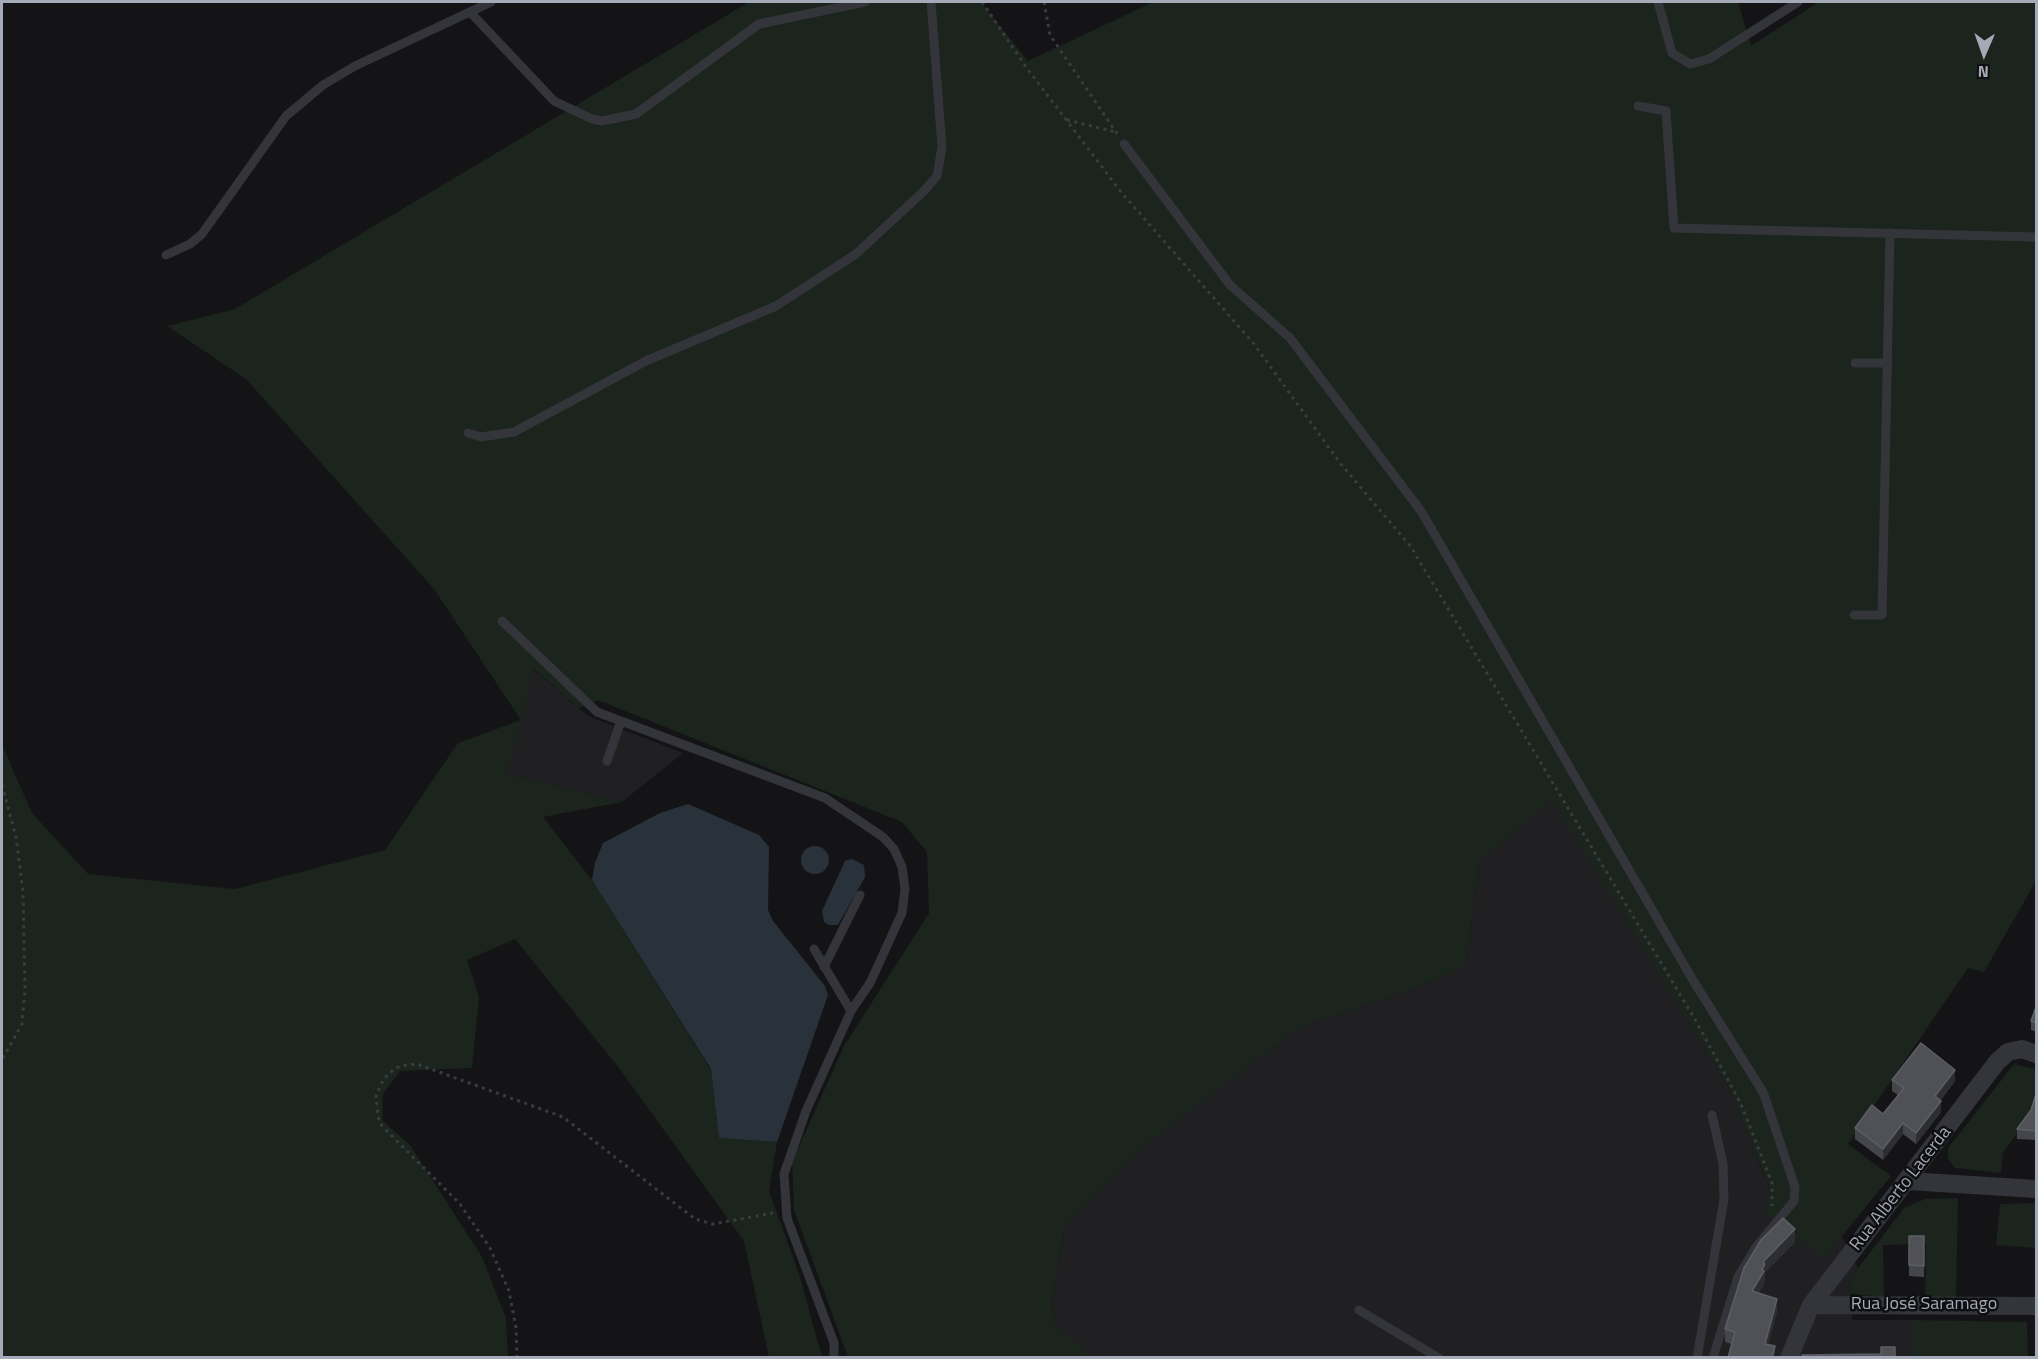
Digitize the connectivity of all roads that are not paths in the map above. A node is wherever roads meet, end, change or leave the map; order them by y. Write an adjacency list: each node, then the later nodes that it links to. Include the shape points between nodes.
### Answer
1 (491, 2): 6 (lane)
2 (865, 2): 6 (lane, via 759,24 636,114 602,121 554,101)
3 (931, 2): 14 (lane, via 941,160 937,176 908,206 856,254 777,306 646,361 514,432 481,436)
4 (1658, 2): 5 (lane, via 1672,52 1690,64 1709,58)
5 (1798, 2)
6 (471, 12): 11 (lane, via 323,85 286,116 202,234)
7 (1638, 106): 9 (lane, via 1666,111 1674,228)
8 (1124, 144): 33 (lane, via 1230,285 1290,338 1421,511 1694,982 1763,1092 1795,1187 1790,1208 1756,1247 1738,1277)
9 (1890, 233): 10 (lane); 13 (lane)
10 (2037, 237)
11 (166, 255)
12 (1855, 363): 13 (lane)
13 (1888, 363): 15 (lane, via 1882,615)
14 (468, 433)
15 (1854, 615)
16 (502, 621): 17 (lane, via 597,712)
17 (621, 721): 18 (lane); 22 (lane, via 825,798 883,837 894,849 905,889 902,913 870,983)
18 (607, 760)
19 (860, 895): 21 (lane)
20 (814, 949): 21 (lane)
21 (824, 967): 22 (lane)
22 (851, 1011): 30 (lane, via 806,1111 784,1174 787,1211 834,1343)
23 (2037, 1054): 25 (street, Rua Alberto Lacerda, via 2022,1049 2008,1052 1997,1062)
24 (1712, 1115): 32 (lane, via 1723,1164 1724,1199)
25 (1908, 1181): 26 (street); 27 (street, Rua Alberto Lacerda)
26 (2037, 1189)
27 (1811, 1305): 28 (street, Rua José Saramago); 34 (street, Rua Alberto Lacerda)
28 (2037, 1305)
29 (1359, 1310): 31 (lane)
30 (834, 1358)
31 (1438, 1358)
32 (1696, 1358)
33 (1713, 1358)
34 (1789, 1358)

